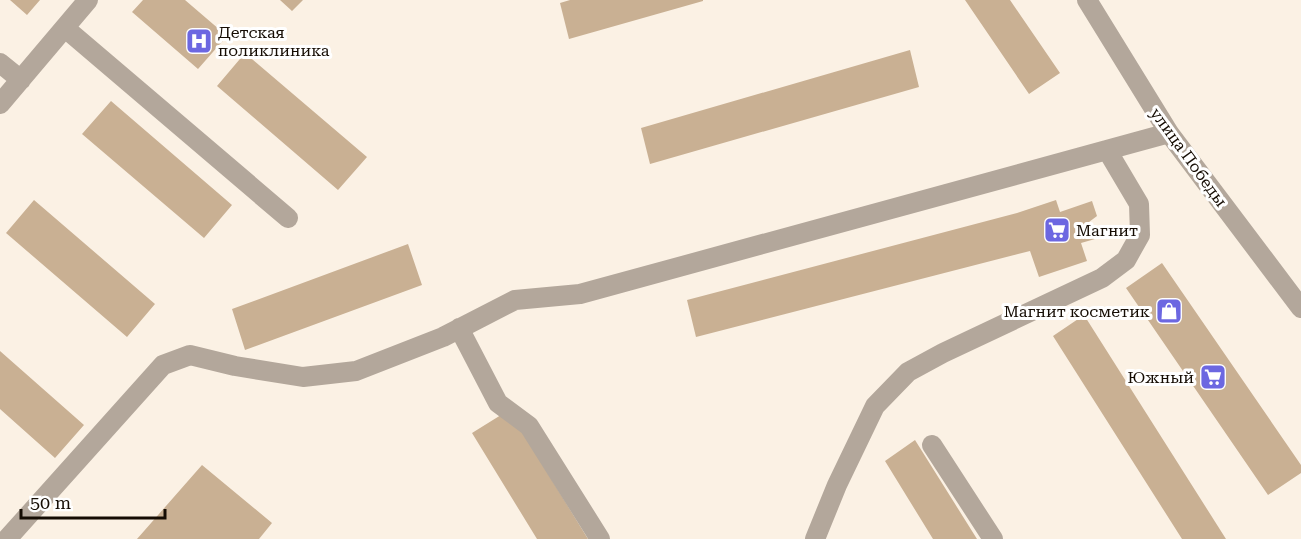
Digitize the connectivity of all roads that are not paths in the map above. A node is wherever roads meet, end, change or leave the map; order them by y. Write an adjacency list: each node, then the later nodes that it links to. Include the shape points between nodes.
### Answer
1 (88, 0): 3 (street)
2 (1087, 0): 7 (street, улица Победы)
3 (65, 28): 5 (street); 9 (street)
4 (0, 63): 5 (street)
5 (21, 80): 6 (street)
6 (0, 104)
7 (1169, 134): 8 (street); 10 (street, улица Победы)
8 (1107, 150): 11 (street, via 580,294 515,300); 15 (street, via 1139,204 1140,235 1126,260 1102,279 908,372 875,406)
9 (288, 218)
10 (1301, 308)
11 (459, 328): 13 (street, via 356,371 303,377 190,355 163,365); 14 (street, via 498,404 529,426)
12 (932, 445): 16 (street)
13 (7, 539)
14 (600, 539)
15 (815, 539)
16 (993, 539)

